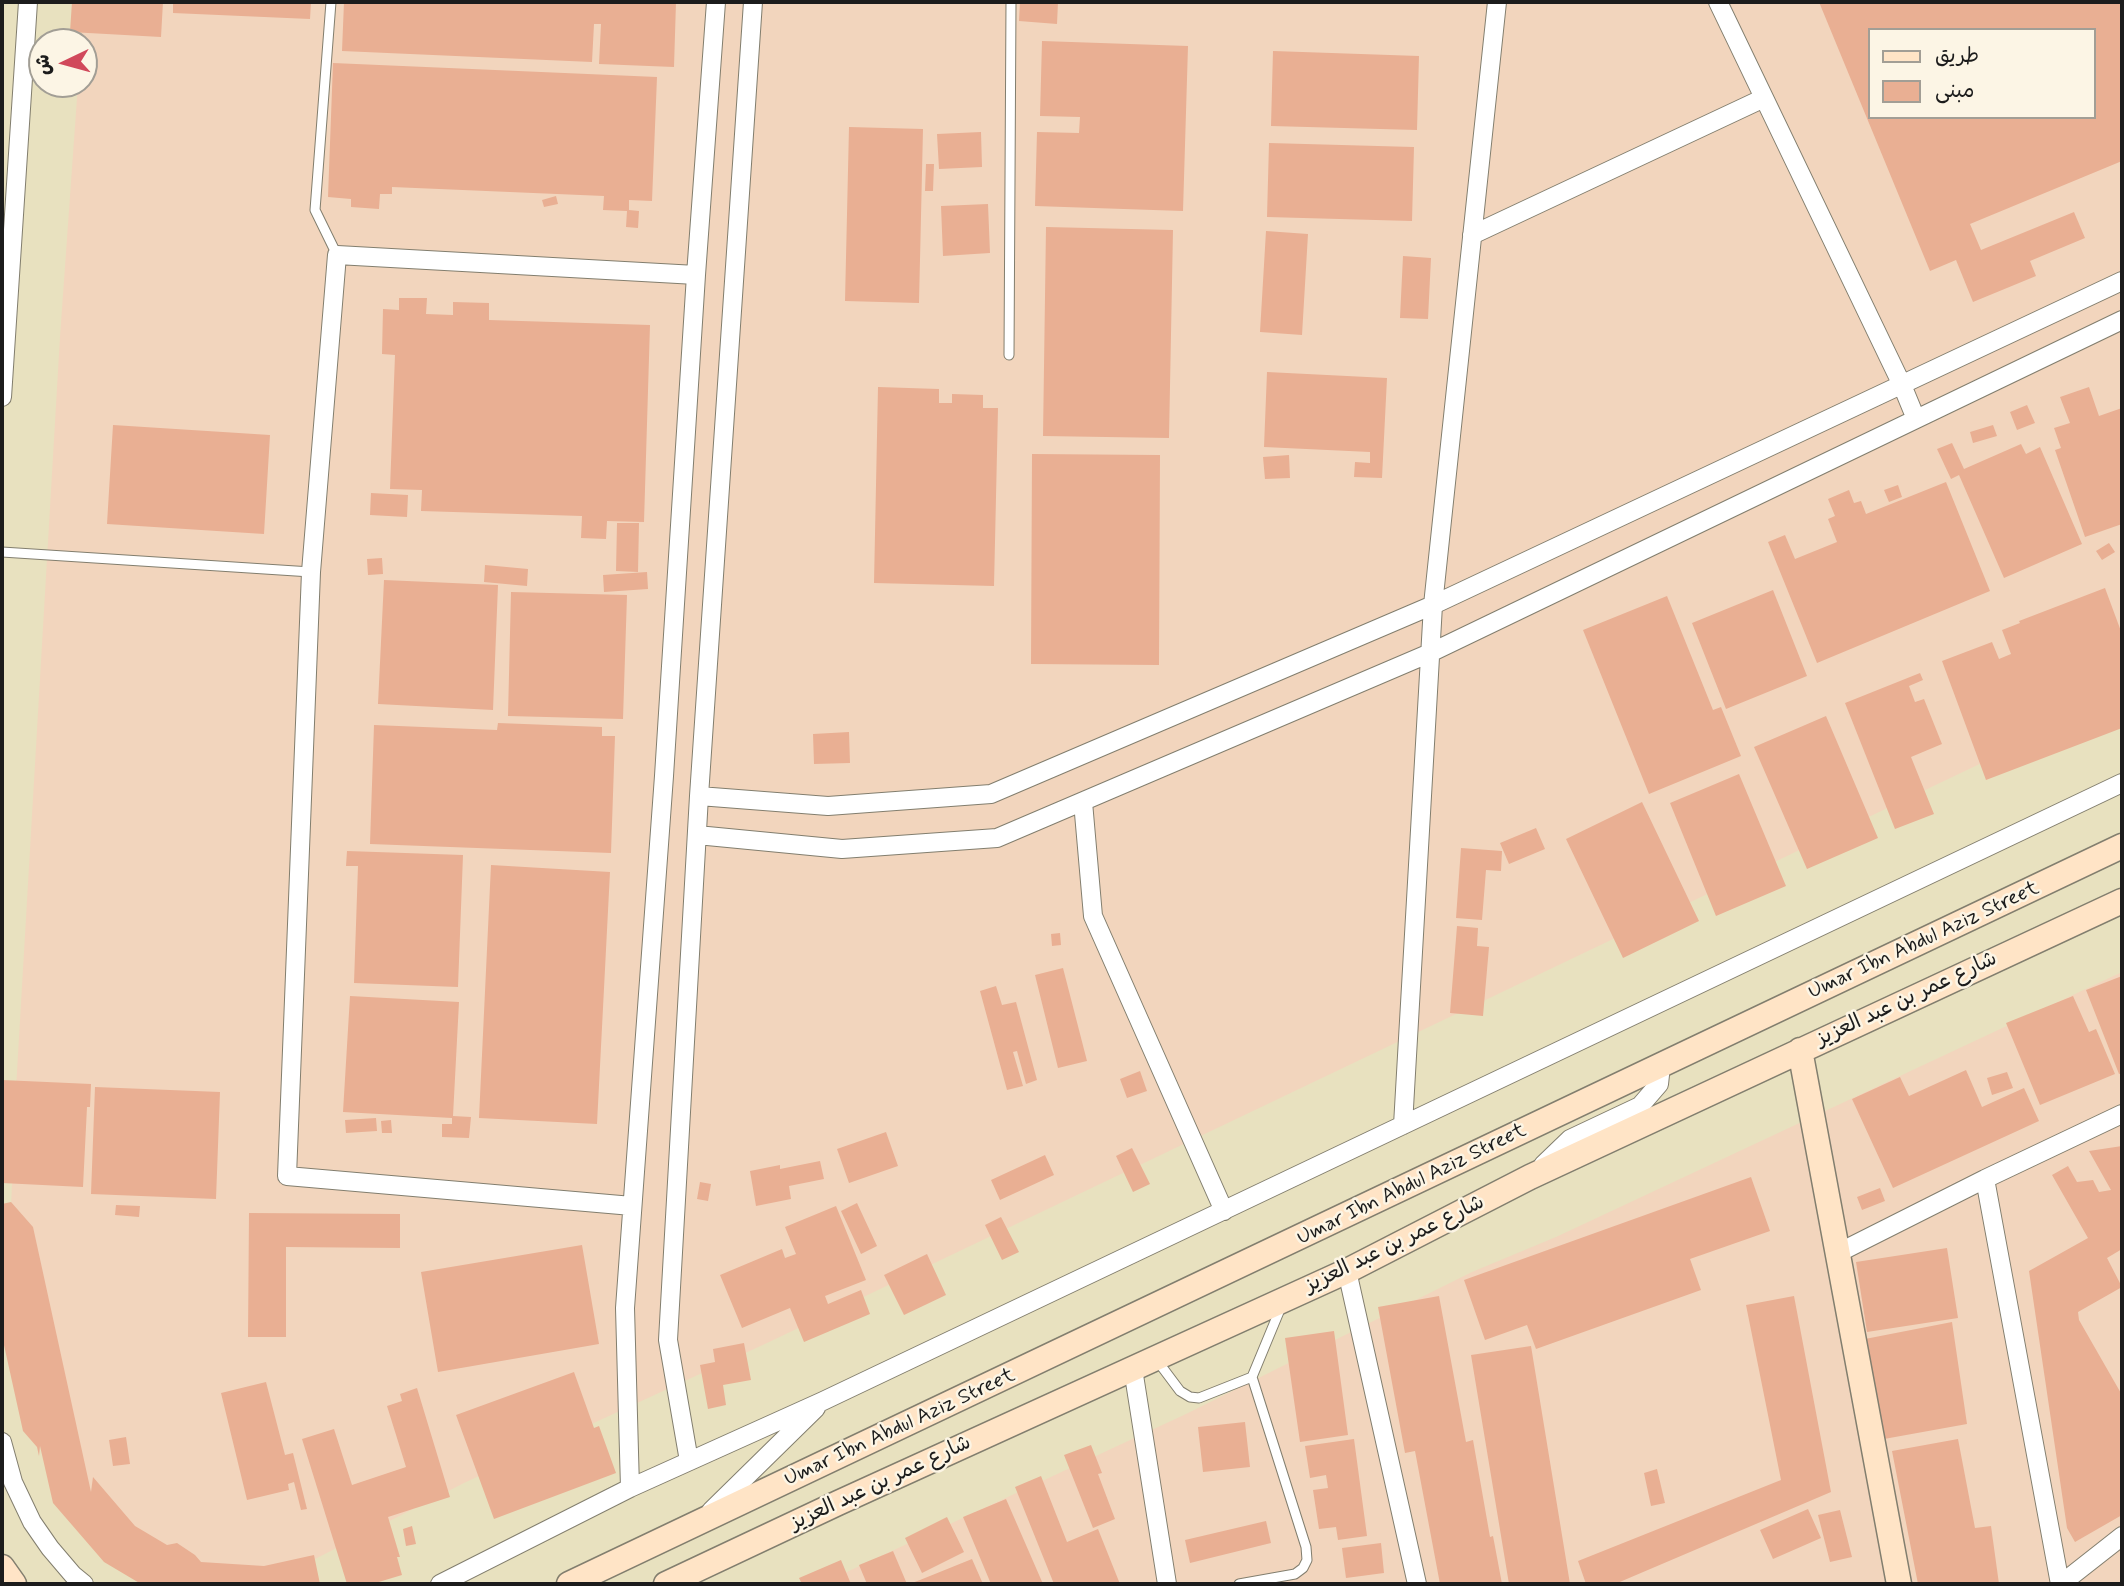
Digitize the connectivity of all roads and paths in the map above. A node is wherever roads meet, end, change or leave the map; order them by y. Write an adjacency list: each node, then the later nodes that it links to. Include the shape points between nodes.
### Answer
1 (28, 2): 16 (street)
2 (331, 2): 10 (lane, via 315,210)
3 (716, 2): 11 (street)
4 (753, 2): 23 (street)
5 (1011, 2): 14 (lane)
6 (1497, 2): 9 (street)
7 (1718, 2): 8 (street)
8 (1763, 98): 9 (street); 15 (street)
9 (1472, 235): 20 (street)
10 (337, 255): 11 (street); 19 (street)
11 (696, 275): 34 (street)
12 (2122, 281): 15 (street)
13 (2122, 320): 17 (street)
14 (1009, 355)
15 (1902, 385): 17 (street); 20 (street)
16 (2, 397)
17 (1916, 419): 21 (street)
18 (2, 552): 19 (lane)
19 (311, 572): 34 (street, via 286,1176)
20 (1433, 605): 21 (street); 23 (street, via 990,794 828,806)
21 (1430, 653): 24 (street); 31 (street)
22 (2122, 783): 31 (street)
23 (699, 796): 25 (street)
24 (1083, 802): 25 (street, via 997,838 842,849); 35 (street, via 1093,916)
25 (697, 835): 44 (street, via 668,1340)
26 (2122, 846): 29 (main road, Umar Ibn Abdul Aziz Street)
27 (2122, 901): 28 (main road, شارع عمر بن عبد العزيز)
28 (1800, 1050): 32 (main road, شارع عمر بن عبد العزيز); 36 (main road)
29 (1661, 1066): 32 (street, via 1659,1084 1640,1106 1570,1139); 46 (main road, Umar Ibn Abdul Aziz Street)
30 (2122, 1114): 33 (street)
31 (1403, 1125): 35 (street)
32 (1530, 1177): 37 (main road, شارع عمر بن عبد العزيز)
33 (1986, 1179): 36 (street); 60 (street)
34 (632, 1206): 45 (street, via 625,1308)
35 (1224, 1211): 42 (street)
36 (1838, 1253): 59 (main road)
37 (1347, 1270): 38 (main road, شارع عمر بن عبد العزيز); 58 (street)
38 (1284, 1299): 39 (main road, شارع عمر بن عبد العزيز); 41 (lane)
39 (1156, 1358): 40 (main road, شارع عمر بن عبد العزيز); 41 (lane, via 1180,1391 1190,1397 1199,1398)
40 (1133, 1369): 55 (main road, شارع عمر بن عبد العزيز); 56 (street)
41 (1252, 1377): 57 (lane, via 1307,1560 1295,1574)
42 (823, 1401): 44 (street); 46 (street)
43 (2, 1442): 51 (street, via 13,1482 32,1522)
44 (689, 1461): 45 (street)
45 (630, 1488): 52 (street)
46 (701, 1521): 48 (main road)
47 (2122, 1536): 60 (street)
48 (648, 1547): 53 (main road); 54 (main road)
49 (2, 1567): 50 (main road)
50 (14, 1584)
51 (84, 1584)
52 (440, 1584)
53 (569, 1584)
54 (601, 1584)
55 (666, 1584)
56 (1167, 1584)
57 (1239, 1584)
58 (1417, 1584)
59 (1899, 1584)
60 (2061, 1584)

